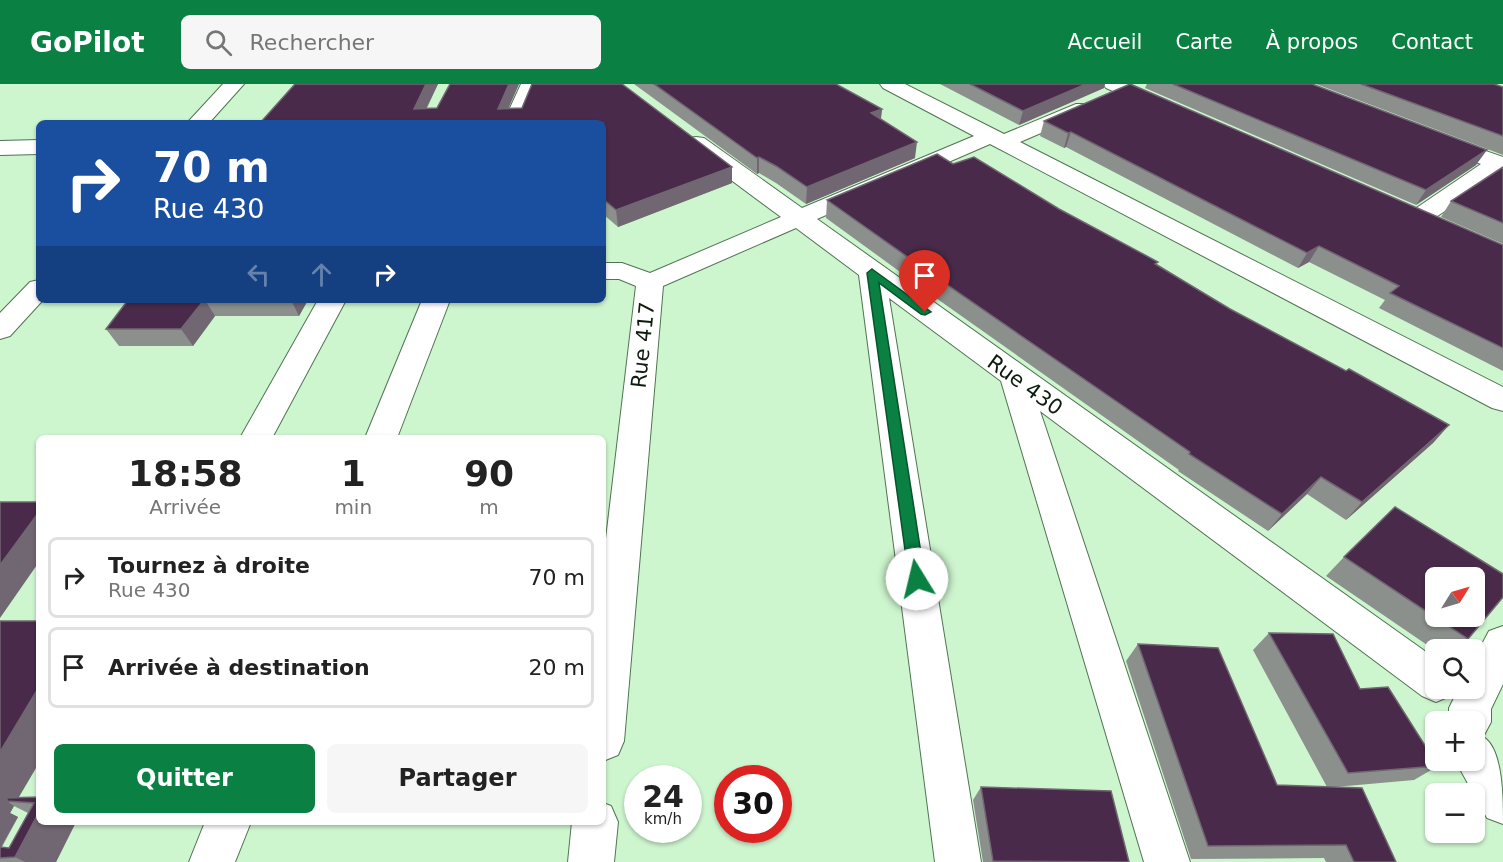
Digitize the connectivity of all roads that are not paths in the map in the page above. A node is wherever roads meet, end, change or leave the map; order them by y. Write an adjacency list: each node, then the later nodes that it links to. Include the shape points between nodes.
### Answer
1 (234, 84): 6 (street)
2 (531, 84): 7 (street)
3 (890, 84): 10 (street)
4 (1125, 86): 5 (street); 10 (street, Rue 417)
5 (1179, 113)
6 (199, 120)
7 (514, 120)
8 (674, 127): 15 (street, Rue 430)
9 (1422, 134): 13 (street)
10 (997, 139): 15 (street, Rue 417); 24 (street)
11 (36, 147): 12 (street)
12 (0, 148)
13 (1501, 164): 14 (street, via 1429,223)
14 (1397, 209)
15 (798, 219): 17 (street, Rue 430); 18 (street, Rue 417)
16 (606, 270): 18 (street, via 622,271)
17 (872, 273): 23 (street, Rue 430); 37 (street)
18 (650, 282): 30 (street, Rue 417)
19 (36, 291): 22 (street)
20 (330, 303): 25 (street)
21 (435, 303): 26 (street)
22 (0, 330)
23 (1014, 376): 28 (street, Rue 430); 38 (street)
24 (1503, 400)
25 (258, 435)
26 (382, 435)
27 (1503, 643): 29 (street)
28 (1425, 675)
29 (1461, 706)
30 (606, 712)
31 (1484, 771): 32 (street)
32 (1503, 802)
33 (227, 825): 35 (street)
34 (595, 825): 36 (street)
35 (212, 862)
36 (591, 862)
37 (958, 862)
38 (1167, 862)

